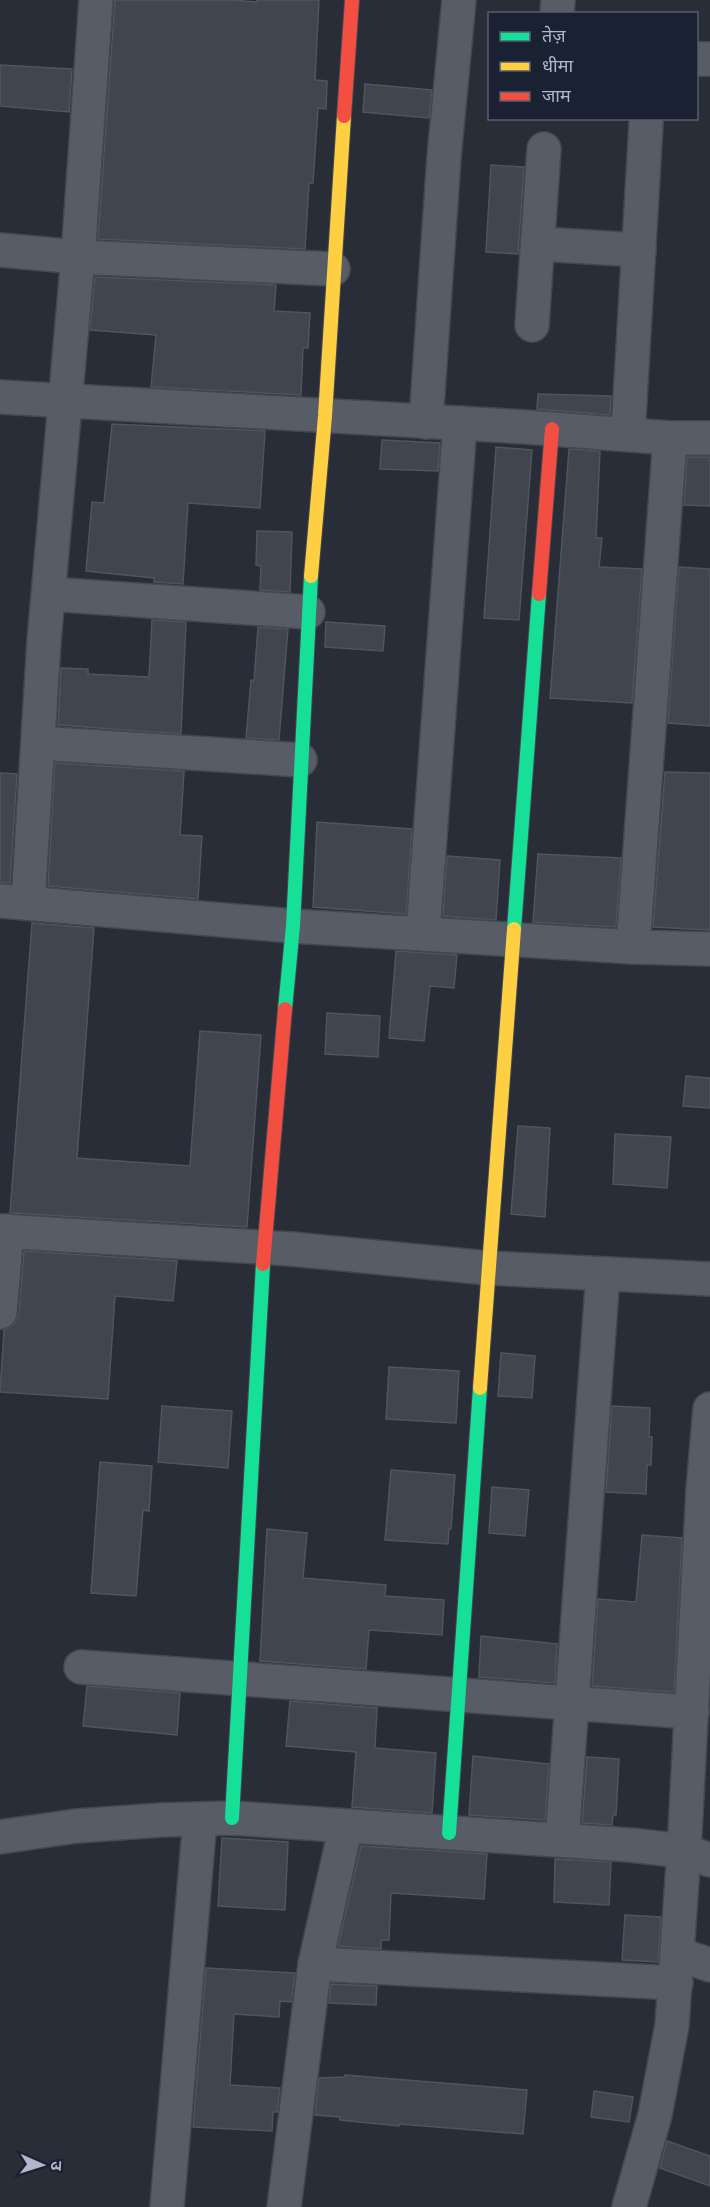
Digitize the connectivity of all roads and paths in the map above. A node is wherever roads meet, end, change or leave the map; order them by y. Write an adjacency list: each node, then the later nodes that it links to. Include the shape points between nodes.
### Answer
1 (96, 0): 9 (street)
2 (352, 0): 10 (street)
3 (459, 0): 15 (street)
4 (646, 124): 8 (street)
5 (544, 149): 6 (street)
6 (539, 244): 8 (street); 11 (street)
7 (0, 250): 9 (street)
8 (639, 250): 18 (street)
9 (78, 256): 10 (street); 13 (street)
10 (333, 269): 14 (street)
11 (532, 324)
12 (0, 397): 13 (street)
13 (65, 400): 14 (street); 21 (street)
14 (325, 416): 15 (street); 22 (street)
15 (426, 422): 16 (street)
16 (460, 423): 17 (street); 27 (street)
17 (552, 429): 18 (street); 28 (street)
18 (628, 434): 19 (street)
19 (670, 438): 20 (street); 29 (street)
20 (710, 438)
21 (49, 594): 22 (street); 23 (street)
22 (308, 612): 24 (street)
23 (38, 743): 24 (street); 25 (street)
24 (300, 760): 26 (street)
25 (14, 902): 26 (street)
26 (293, 926): 27 (street); 32 (street)
27 (423, 933): 28 (street)
28 (514, 939): 29 (street); 33 (street)
29 (633, 947): 30 (street)
30 (710, 949)
31 (3, 1231): 32 (street); 36 (street)
32 (264, 1247): 33 (street); 41 (street)
33 (488, 1268): 34 (street); 42 (street)
34 (603, 1274): 35 (street); 43 (street)
35 (710, 1279)
36 (0, 1312)
37 (710, 1409): 38 (street)
38 (707, 1490): 39 (street)
39 (704, 1609): 44 (street)
40 (81, 1667): 41 (street)
41 (240, 1679): 42 (street); 45 (street)
42 (459, 1696): 43 (street); 47 (street)
43 (572, 1704): 44 (street); 49 (street)
44 (692, 1712): 50 (street)
45 (216, 1819): 46 (street); 48 (street, via 76,1826); 54 (street)
46 (346, 1826): 47 (street); 51 (street)
47 (449, 1833): 49 (street)
48 (0, 1837)
49 (562, 1840): 50 (street)
50 (697, 1855): 53 (street)
51 (315, 1964): 53 (street); 55 (street)
52 (710, 1965): 53 (street)
53 (677, 1969): 56 (street, via 666,2063)
54 (167, 2207)
55 (284, 2207)
56 (629, 2207)

